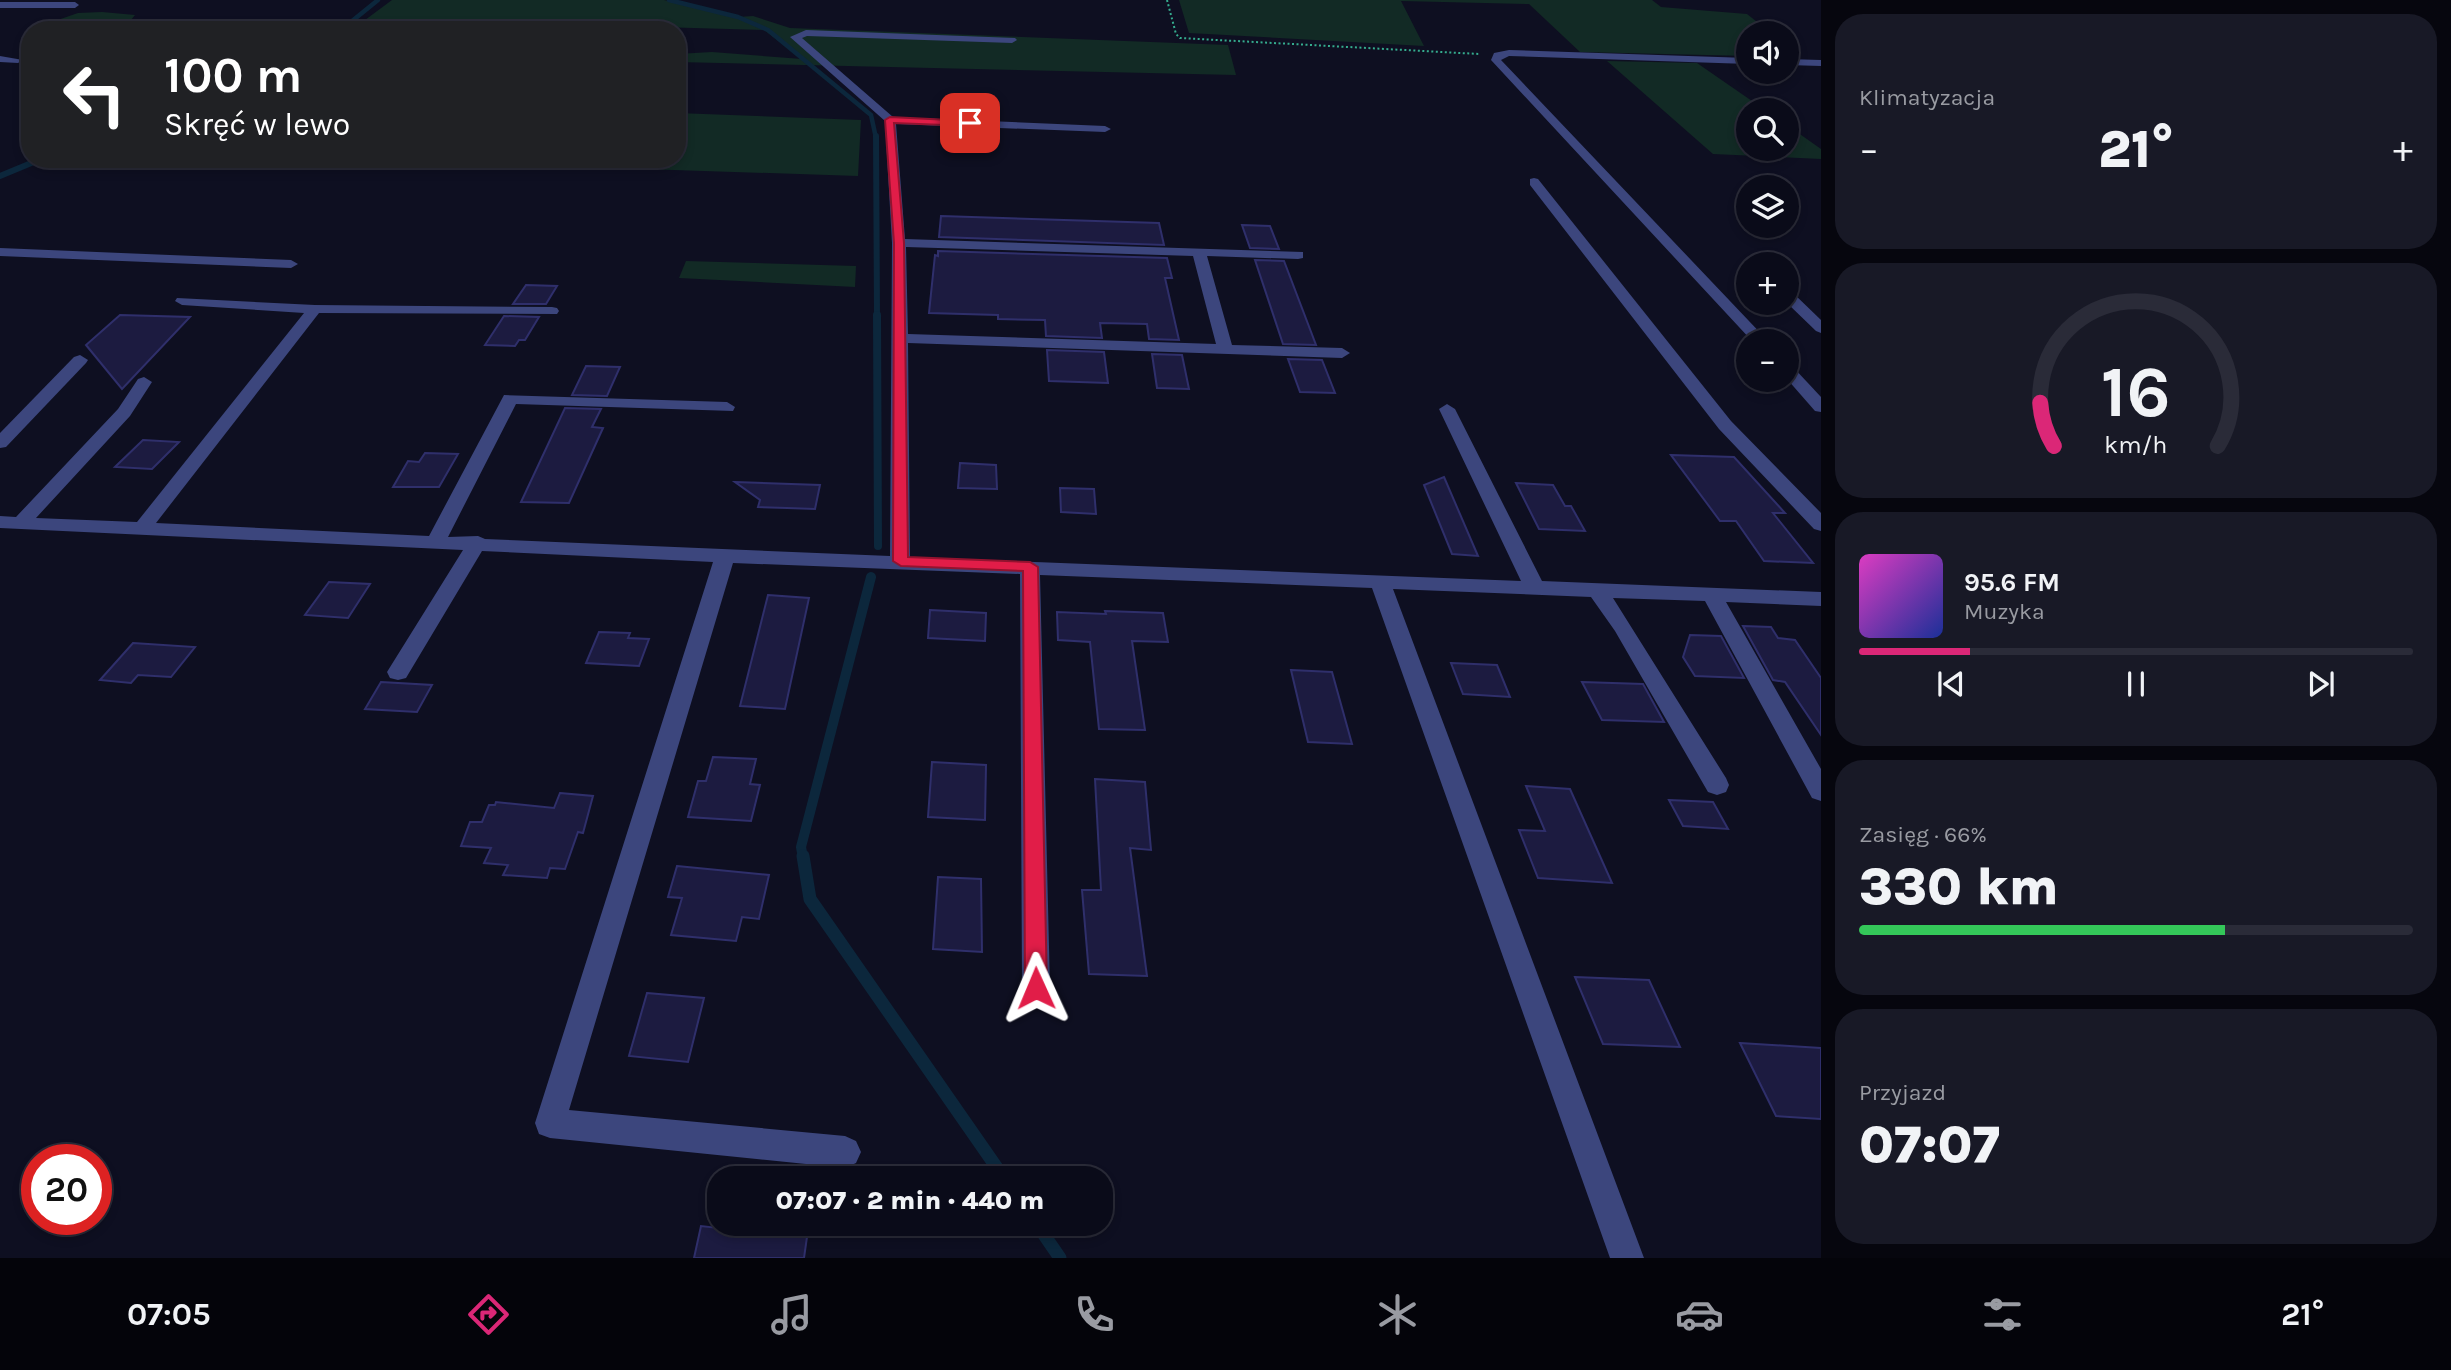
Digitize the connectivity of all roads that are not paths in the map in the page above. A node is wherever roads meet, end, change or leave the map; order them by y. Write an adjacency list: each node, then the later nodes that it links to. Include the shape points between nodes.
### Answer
1 (0, 5): 2 (street)
2 (75, 5)
3 (1012, 40): 9 (street, via 806,33 794,37)
4 (0, 59): 5 (street)
5 (18, 60)
6 (1736, 61): 22 (street, via 1497,55 1496,60)
7 (1799, 62): 8 (street)
8 (1821, 63)
9 (890, 120): 10 (street); 12 (street)
10 (1105, 129)
11 (1534, 182): 37 (street, via 1725,425)
12 (899, 243): 14 (street); 23 (street)
13 (0, 252): 16 (street)
14 (1199, 252): 15 (street); 24 (street)
15 (1297, 255)
16 (291, 264)
17 (181, 301): 19 (street)
18 (1799, 307): 21 (street)
19 (315, 309): 20 (street); 38 (street)
20 (552, 311)
21 (1821, 328)
22 (1749, 329)
23 (900, 338): 24 (street); 42 (street)
24 (1225, 349): 25 (street)
25 (1342, 353)
26 (80, 360): 33 (street)
27 (144, 382): 36 (street, via 124,412)
28 (1799, 383): 31 (street)
29 (59, 403): 34 (street)
30 (727, 407): 39 (street, via 510,400)
31 (1821, 407)
32 (1447, 409): 45 (street)
33 (0, 443)
34 (0, 460)
35 (0, 522): 36 (street)
36 (21, 523): 38 (street)
37 (1821, 525)
38 (142, 528): 39 (street)
39 (436, 541): 40 (street)
40 (478, 542): 41 (street); 49 (street)
41 (725, 556): 42 (street); 53 (street, via 550,1123)
42 (901, 561): 43 (street)
43 (1030, 567): 44 (street); 52 (street)
44 (1380, 582): 45 (street); 54 (street)
45 (1535, 588): 46 (street)
46 (1597, 590): 47 (street); 50 (street)
47 (1712, 595): 48 (street); 51 (street)
48 (1821, 599)
49 (398, 672)
50 (1717, 785)
51 (1821, 792)
52 (1036, 988)
53 (845, 1152)
54 (1628, 1258)

